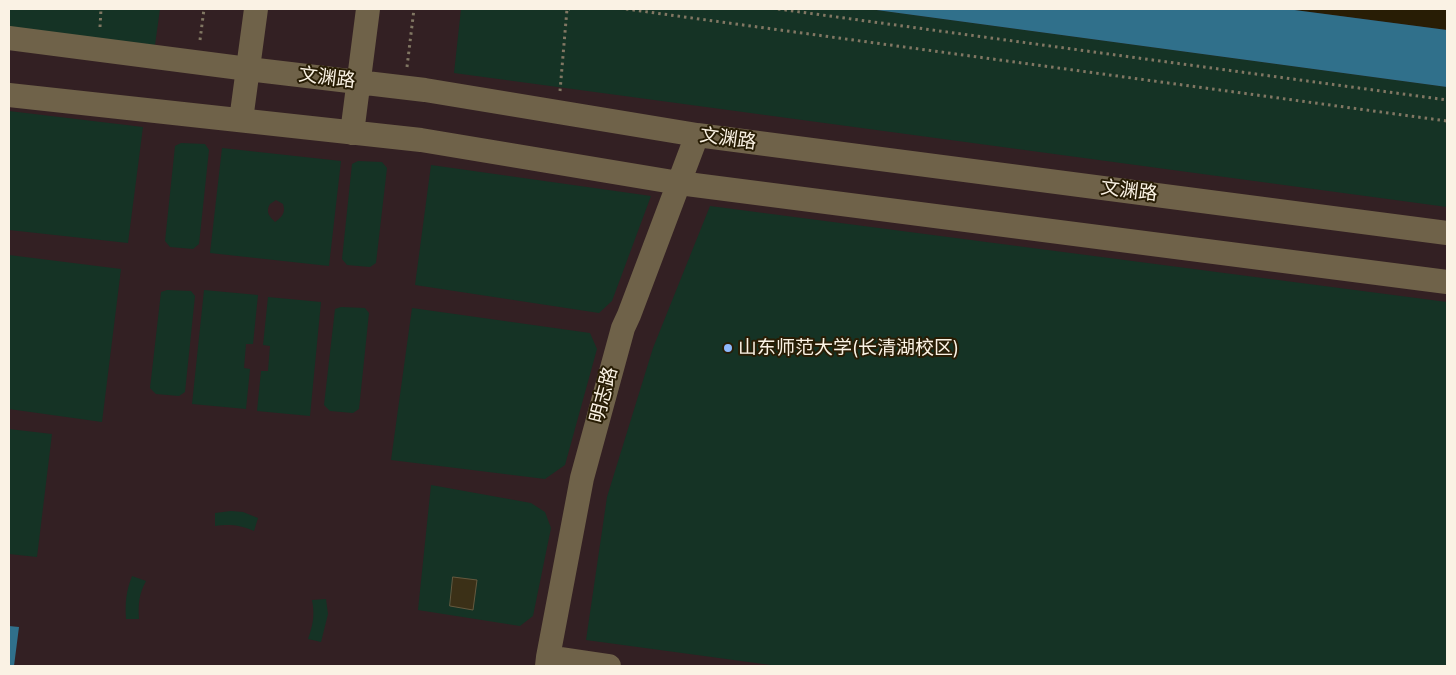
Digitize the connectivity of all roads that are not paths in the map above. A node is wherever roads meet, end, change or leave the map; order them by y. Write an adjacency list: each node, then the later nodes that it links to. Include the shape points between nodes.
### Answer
1 (256, 9): 4 (street)
2 (368, 9): 5 (street)
3 (9, 38): 4 (street, 文渊路)
4 (248, 69): 5 (street, 文渊路); 7 (street)
5 (359, 82): 8 (street); 9 (street, 文渊路, via 435,91)
6 (9, 95): 7 (street)
7 (241, 120): 8 (street)
8 (352, 133): 10 (street, via 422,140)
9 (696, 135): 10 (street, 明志路); 11 (street, 文渊路)
10 (679, 183): 12 (street); 13 (street, 明志路, via 623,328 582,478)
11 (1447, 233)
12 (1447, 282)
13 (547, 661): 14 (street)
14 (609, 666)

